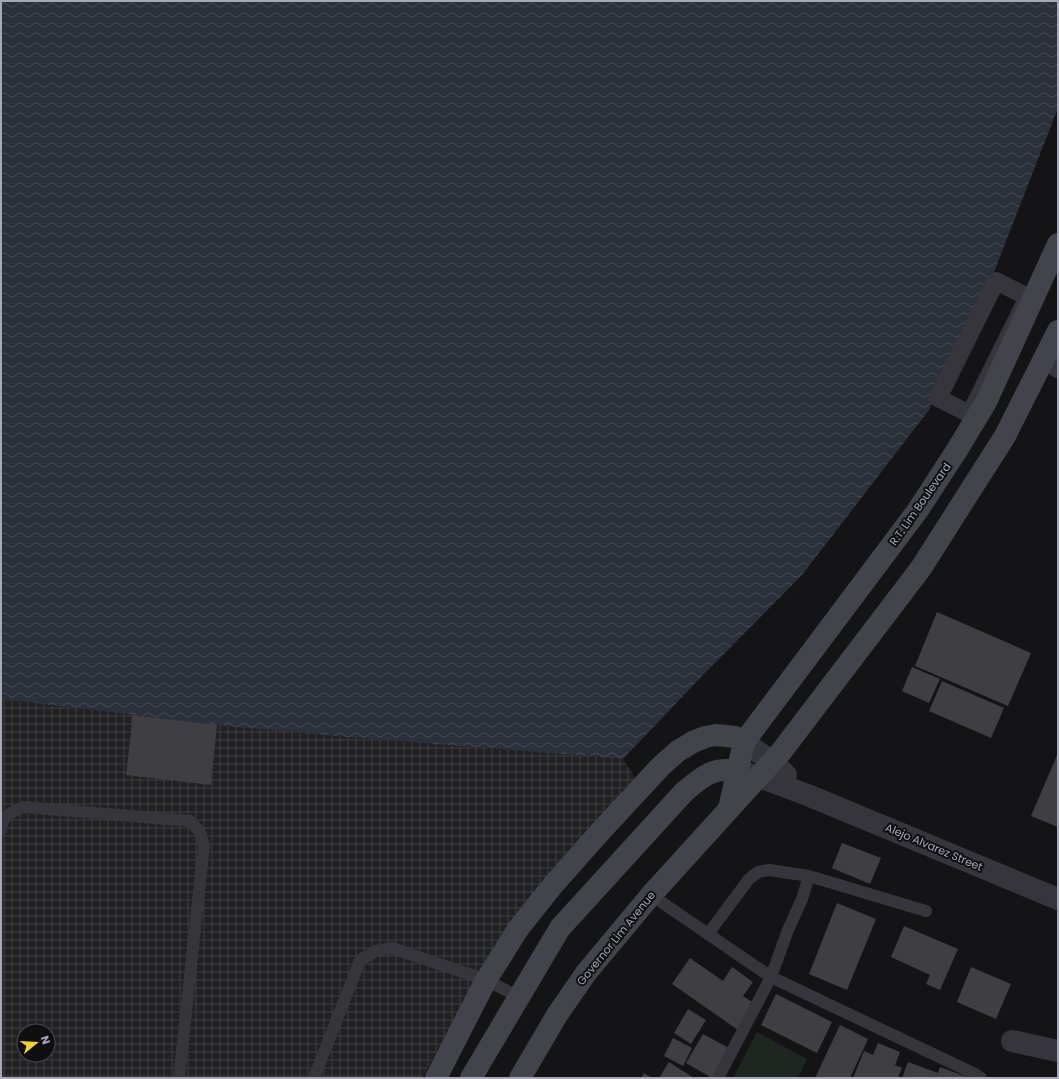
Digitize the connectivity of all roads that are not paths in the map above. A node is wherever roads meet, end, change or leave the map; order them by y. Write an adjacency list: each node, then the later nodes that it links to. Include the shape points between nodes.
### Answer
1 (1058, 244): 5 (main road, R.T. Lim Boulevard, via 986,402 957,450 918,510)
2 (996, 281): 2 (street, via 1028,297 970,414 938,398)
3 (1058, 331): 4 (main road)
4 (1051, 363): 7 (main road, via 921,568)
5 (744, 742): 6 (main road, Governor Lim Avenue); 7 (street, Alejo Alvarez Street); 16 (main road, via 726,735 705,737 678,751 661,766 553,885 518,929)
6 (738, 770): 7 (street); 8 (main road, Governor Lim Avenue); 17 (main road, via 716,770 684,792 560,928)
7 (766, 770): 8 (main road, Governor Lim Avenue); 12 (street, Alejo Alvarez Street, via 810,796)
8 (729, 810): 11 (main road, Governor Lim Avenue)
9 (1, 830): 20 (lane, via 10,812 24,807 190,822 200,832 204,845)
10 (809, 876): 13 (lane); 14 (lane, via 769,870 758,872 749,879); 15 (lane)
11 (651, 895): 14 (lane); 24 (main road, Governor Lim Avenue, via 586,973 557,1015)
12 (1058, 899)
13 (926, 911)
14 (708, 934): 15 (lane)
15 (771, 976): 25 (lane); 26 (lane)
16 (486, 980): 17 (lane); 21 (lane, via 392,948 360,960); 22 (main road)
17 (519, 998): 23 (main road)
18 (1012, 1041): 19 (street)
19 (1058, 1051)
20 (179, 1078)
21 (314, 1078)
22 (436, 1078)
23 (471, 1078)
24 (520, 1078)
25 (718, 1078)
26 (981, 1078)

